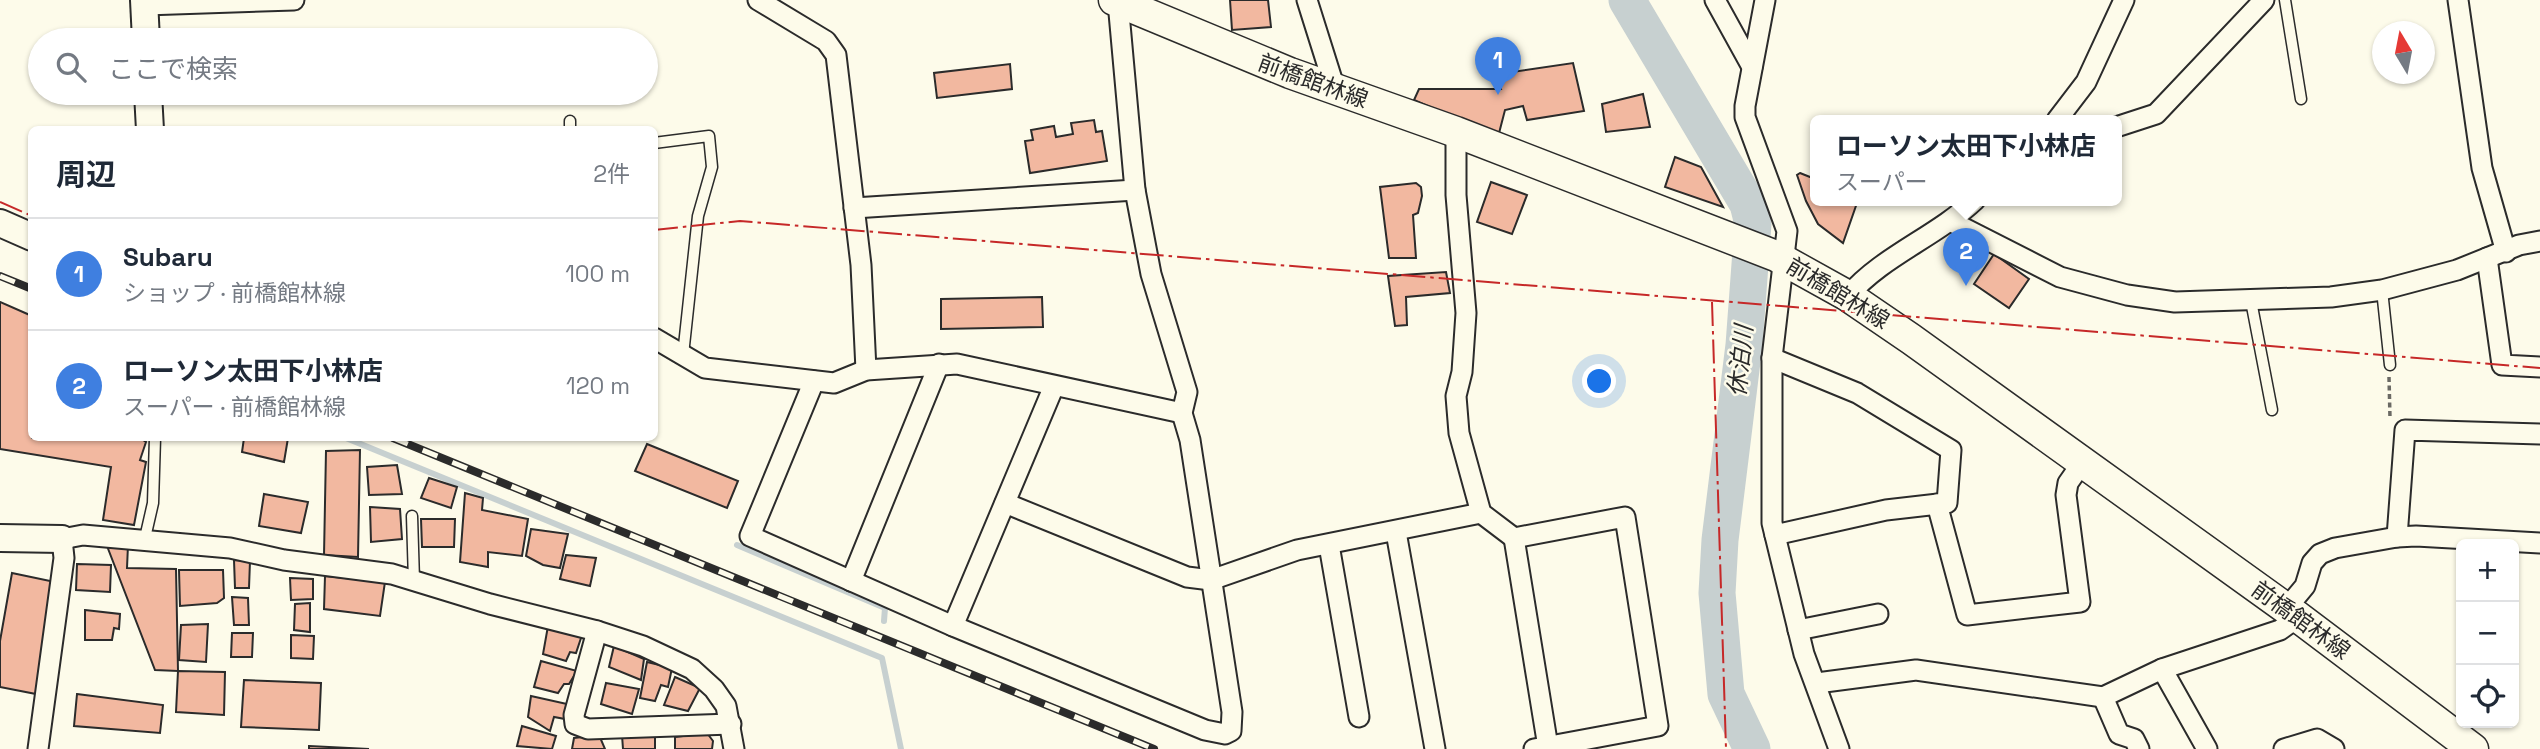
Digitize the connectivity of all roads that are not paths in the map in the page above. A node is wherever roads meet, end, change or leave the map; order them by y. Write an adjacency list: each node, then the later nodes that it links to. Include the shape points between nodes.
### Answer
1 (294, 0): 11 (street)
2 (1307, 0): 14 (street)
3 (1715, 0): 13 (street)
4 (1765, 0): 13 (street)
5 (2124, 0): 17 (street, via 2086,82)
6 (2264, 0): 18 (street, via 2155,114)
7 (2284, 0): 15 (lane)
8 (2458, 0): 29 (street, via 2482,168)
9 (762, 1): 24 (street, via 826,41 836,55)
10 (1116, 1): 14 (main road, 前橋館林線); 22 (street)
11 (141, 2): 12 (street)
12 (144, 28)
13 (1752, 67): 30 (street, via 1745,117 1787,231)
14 (1335, 89): 20 (main road, 前橋館林線)
15 (2301, 99)
16 (149, 105): 19 (street)
17 (2061, 115)
18 (2122, 125)
19 (150, 126)
20 (1456, 132): 30 (main road, 前橋館林線); 51 (street, via 1466,313 1457,396 1459,433)
21 (658, 142): 36 (lane, via 709,136 712,167 698,216)
22 (1135, 190): 24 (street); 45 (street, via 1151,274 1187,392)
23 (1969, 206): 25 (street)
24 (854, 208): 41 (street)
25 (1952, 222): 33 (street, via 1862,280); 34 (street, via 2060,277 2127,295 2175,302)
26 (0, 223): 27 (street)
27 (28, 235)
28 (2540, 241): 29 (street)
29 (2506, 251): 31 (street)
30 (1780, 258): 33 (main road, 前橋館林線); 37 (street)
31 (2487, 258): 32 (street); 40 (street, via 2502,365)
32 (2382, 290): 34 (street); 39 (lane)
33 (1847, 296): 48 (main road, 前橋館林線)
34 (2251, 301): 44 (lane)
35 (658, 340): 36 (street)
36 (683, 355): 42 (street, via 705,368)
37 (1772, 358): 50 (street, via 1857,393 1951,450 1947,503); 54 (street)
38 (940, 364): 41 (street); 43 (street); 64 (street)
39 (2390, 365)
40 (2540, 366)
41 (866, 370): 42 (street, via 834,383)
42 (814, 381): 64 (street, via 750,536)
43 (1054, 386): 45 (street); 49 (street)
44 (2272, 410)
45 (1182, 412): 63 (street)
46 (2540, 434): 55 (street, via 2405,430)
47 (155, 441): 57 (lane, via 153,503)
48 (2082, 463): 50 (street, via 2068,483 2066,495 2080,601 1967,615); 65 (main road, 前橋館林線)
49 (1005, 503): 63 (street, via 1187,577); 67 (street)
50 (1937, 504): 54 (street, via 1886,510)
51 (1481, 513): 53 (street); 58 (street)
52 (412, 516): 62 (lane)
53 (1396, 533): 61 (street); 78 (street)
54 (1775, 536): 68 (street)
55 (2397, 537): 60 (street); 65 (street, via 2320,554)
56 (0, 538): 59 (street)
57 (145, 538): 59 (street, via 83,535); 62 (street)
58 (1514, 538): 75 (street); 75 (street, via 1625,517 1658,726)
59 (62, 539): 76 (street, via 64,558)
60 (2540, 543)
61 (1329, 545): 63 (street, via 1297,550); 73 (street)
62 (414, 580): 69 (street)
63 (1211, 580): 67 (street, via 1234,724 1225,734 1205,730)
64 (851, 581): 67 (street)
65 (2292, 613): 70 (street, via 2280,630); 84 (main road, 前橋館林線)
66 (1878, 614): 68 (street)
67 (953, 626)
68 (1798, 630): 71 (street)
69 (597, 631): 74 (street, via 692,669 714,689); 74 (street, via 575,724 588,729)
70 (2162, 669): 72 (street); 81 (street)
71 (1817, 683): 72 (street, via 1916,670); 79 (street)
72 (2103, 697): 80 (street, via 2119,734 2134,739)
73 (1359, 717)
74 (731, 724): 77 (street)
75 (1541, 748)
76 (38, 749)
77 (734, 749)
78 (1435, 749)
79 (1839, 749)
80 (2139, 749)
81 (2207, 749)
82 (2284, 749): 83 (street, via 2317,739)
83 (2334, 749)
84 (2473, 749)

